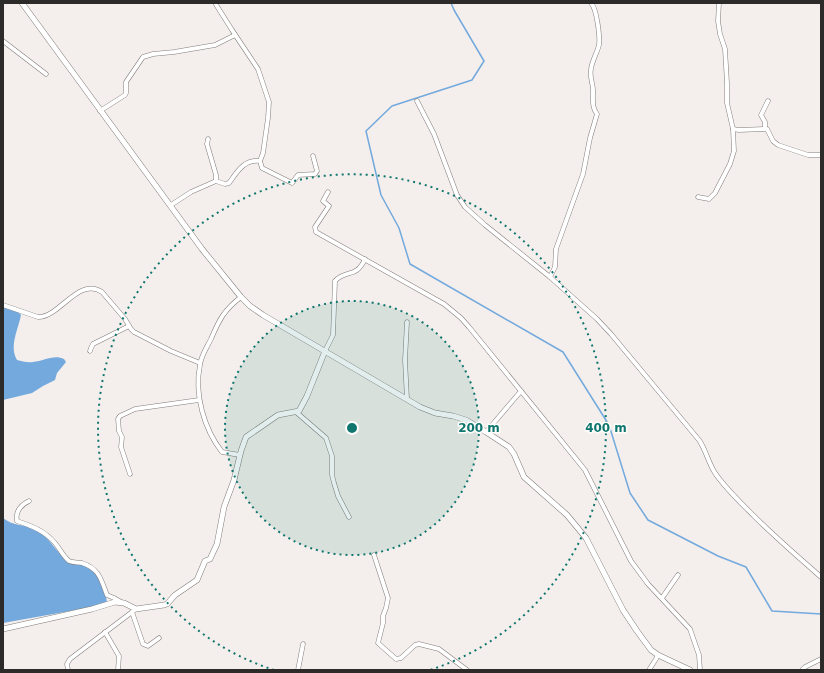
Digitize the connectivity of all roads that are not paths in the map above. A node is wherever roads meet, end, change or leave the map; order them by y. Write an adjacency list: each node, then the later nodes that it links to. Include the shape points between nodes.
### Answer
1 (22, 3): 10 (street)
2 (216, 3): 5 (street)
3 (591, 3): 22 (street, via 595,12 599,40 590,73 593,104 597,114 583,174 556,249 555,267)
4 (719, 3): 12 (street, via 718,21 725,49 727,103)
5 (235, 35): 10 (street, via 215,45 143,57 126,82 124,96); 16 (street, via 258,69 269,102)
6 (3, 41): 7 (street)
7 (46, 74)
8 (417, 101): 22 (street, via 434,134 464,207)
9 (768, 101): 11 (street, via 761,115)
10 (100, 110): 20 (street)
11 (765, 128): 12 (street); 14 (street, via 778,145 808,156)
12 (733, 129): 19 (street, via 733,157 715,193 708,199)
13 (208, 139): 17 (street, via 206,144)
14 (821, 155)
15 (313, 156): 16 (street, via 317,171 315,174 298,175 292,183 262,168)
16 (260, 161): 17 (street, via 243,164 227,184)
17 (216, 181): 20 (street, via 191,192)
18 (328, 192): 21 (street, via 323,201 329,206 315,227 316,232)
19 (698, 197)
20 (171, 205): 23 (street)
21 (365, 259): 28 (street, via 361,268 335,281 332,335); 30 (street, via 454,312)
22 (550, 277): 41 (street, via 611,334 699,440 715,472 744,506)
23 (241, 297): 28 (street, via 263,315); 29 (street, via 220,318)
24 (3, 305): 26 (street, via 44,317 75,295 88,288 94,288 102,292)
25 (407, 322): 31 (street)
26 (129, 326): 27 (street, via 93,344); 29 (street, via 138,334)
27 (90, 351)
28 (325, 351): 31 (street); 33 (street, via 302,405)
29 (200, 363): 32 (street)
30 (521, 391): 34 (street); 42 (street, via 585,470 631,561)
31 (407, 399): 34 (street, via 423,409 460,418)
32 (199, 400): 35 (street, via 205,420 222,452); 36 (street, via 135,409 118,418 122,437 121,447)
33 (296, 412): 35 (street, via 278,415 251,433 243,443); 38 (street, via 326,438 332,459 334,483)
34 (486, 432): 49 (street, via 509,447 524,477 567,515 580,531 627,617)
35 (240, 455): 44 (street, via 224,507 217,544 210,559 205,561 197,580 166,604)
36 (130, 474)
37 (29, 501): 43 (street, via 18,510 17,521 46,534 69,561 81,563 95,571 107,595)
38 (348, 517)
39 (374, 555): 54 (street, via 388,598 380,645 396,659 419,644 439,650)
40 (678, 574): 42 (street)
41 (821, 577)
42 (662, 598): 57 (street, via 690,629 699,655)
43 (122, 602): 44 (street); 45 (street)
44 (134, 610): 46 (street); 47 (street, via 143,644 148,646)
45 (3, 629)
46 (105, 632): 51 (street, via 70,659 67,664); 52 (street, via 119,656)
47 (159, 638)
48 (303, 644): 53 (street)
49 (658, 655): 55 (street); 56 (street)
50 (821, 660): 58 (street)
51 (68, 670)
52 (118, 670)
53 (298, 670)
54 (467, 670)
55 (649, 670)
56 (690, 670)
57 (700, 670)
58 (802, 670)

